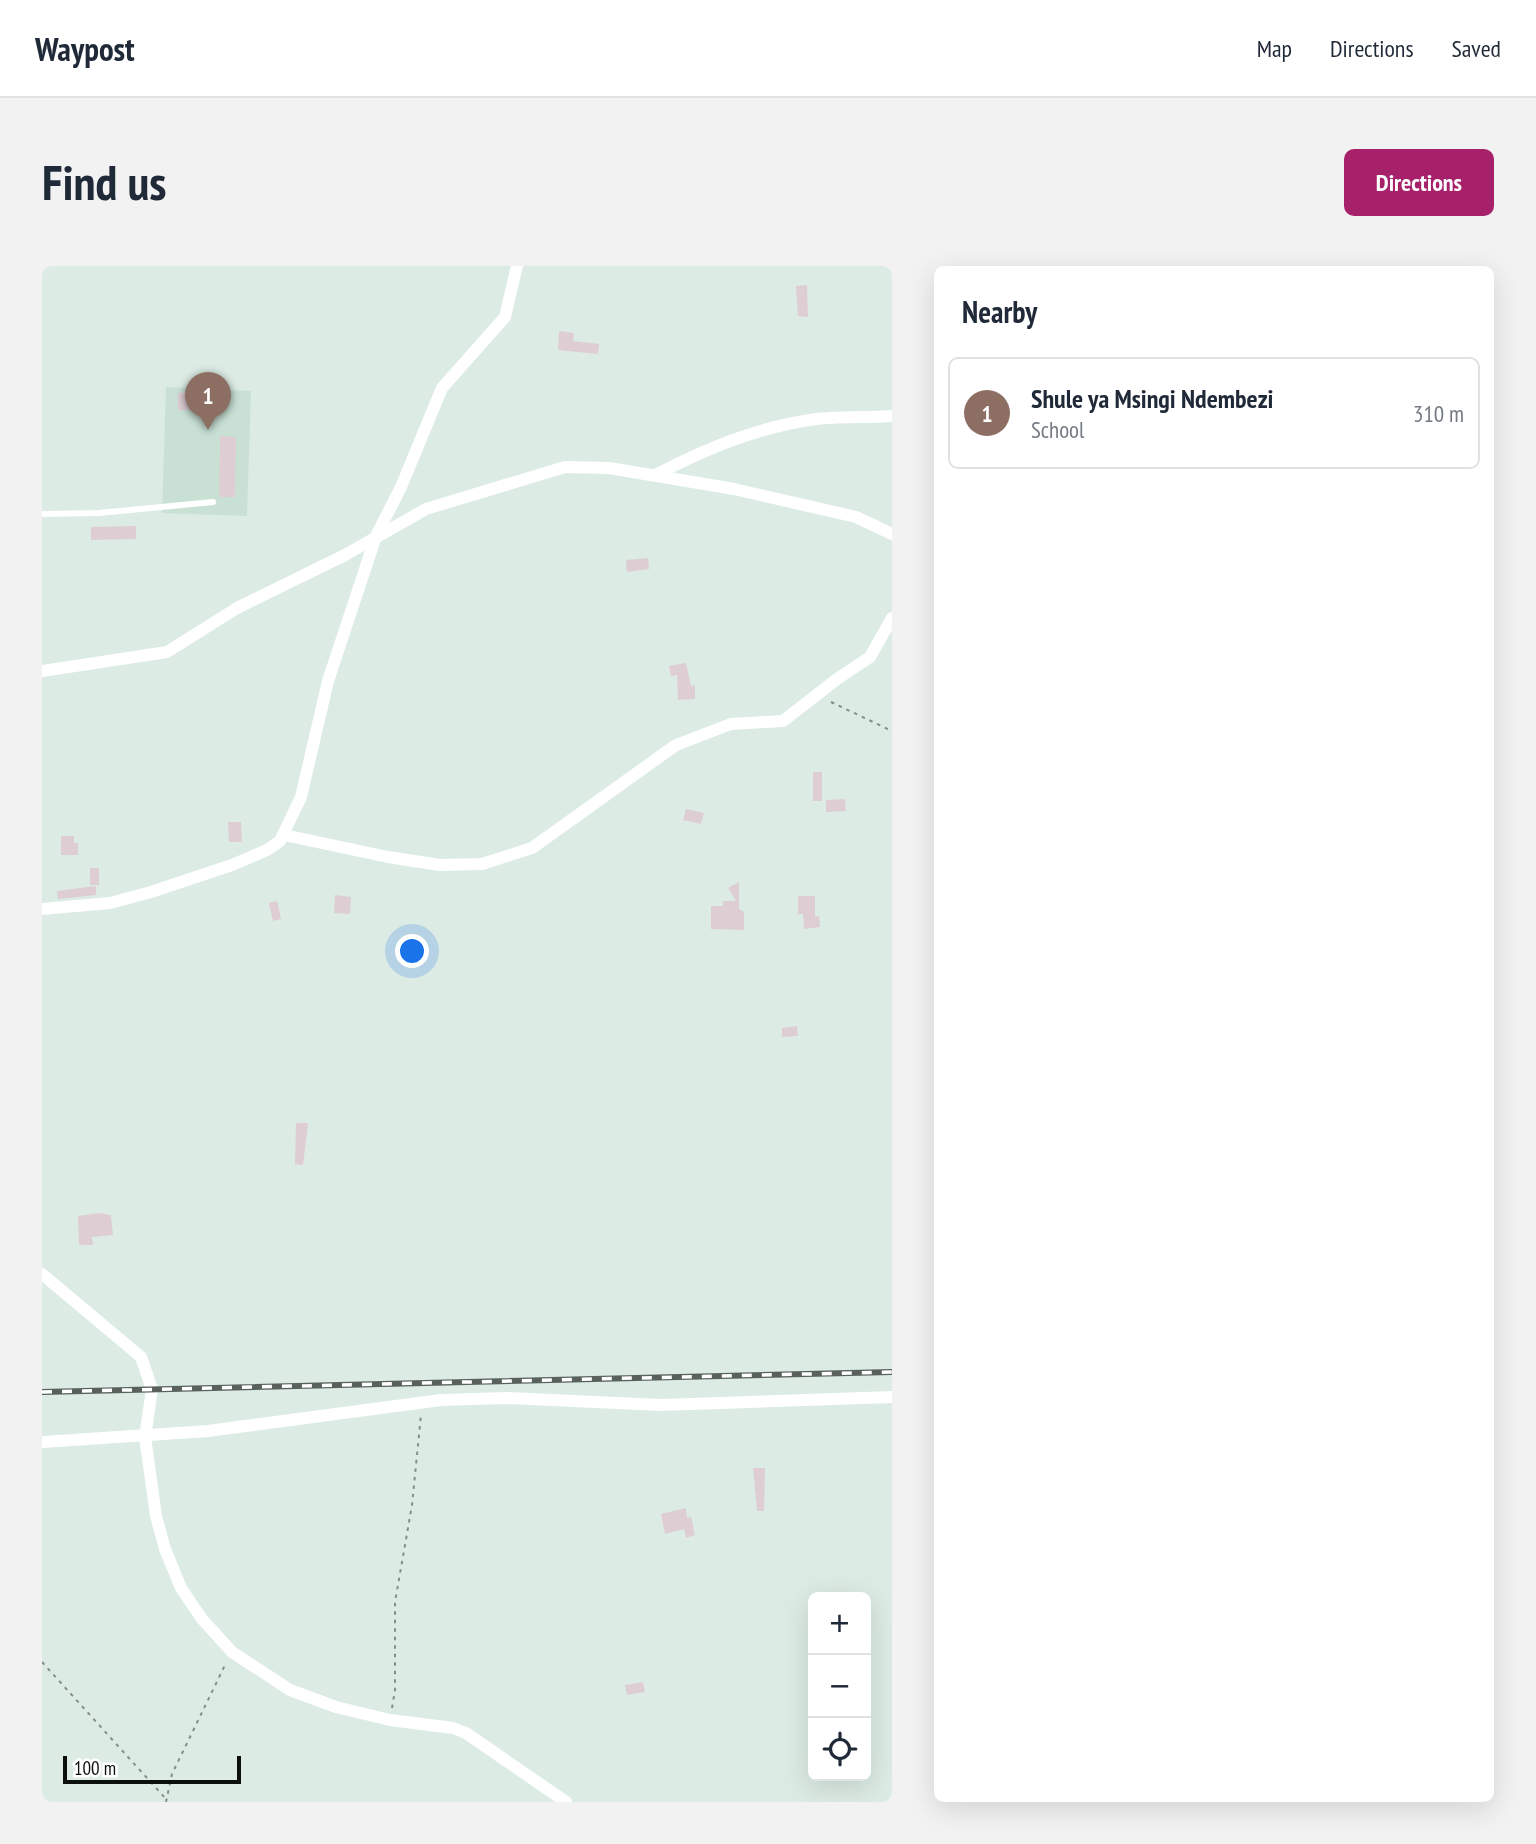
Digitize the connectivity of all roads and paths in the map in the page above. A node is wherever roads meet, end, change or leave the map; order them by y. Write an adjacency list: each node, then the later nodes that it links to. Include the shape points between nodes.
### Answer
1 (517, 266): 7 (street, via 505,317 442,388)
2 (892, 416): 3 (street, via 811,420 767,428 695,454)
3 (657, 474): 6 (street, via 856,517); 7 (street, via 565,467 450,499)
4 (213, 502): 5 (lane)
5 (42, 514)
6 (892, 534)
7 (376, 536): 9 (street, via 237,608 167,652); 12 (street, via 328,681 301,797)
8 (892, 618): 10 (street, via 875,652)
9 (42, 671)
10 (817, 695): 11 (path); 12 (street, via 779,723 731,724 676,745 532,848 482,864 440,865 388,858)
11 (892, 731)
12 (284, 835): 13 (street, via 257,855 151,892 110,903)
13 (42, 909)
14 (42, 1274): 17 (street, via 141,1357 152,1389)
15 (892, 1397): 16 (street, via 661,1405 507,1398)
16 (422, 1403): 17 (street); 21 (path, via 412,1505 395,1602 396,1690)
17 (145, 1437): 18 (street); 19 (street, via 156,1516 170,1563 202,1619)
18 (42, 1442)
19 (232, 1653): 21 (street, via 290,1689 336,1707); 22 (path, via 172,1774)
20 (42, 1662): 22 (path)
21 (390, 1720): 23 (street, via 466,1733)
22 (166, 1800)
23 (566, 1802)

